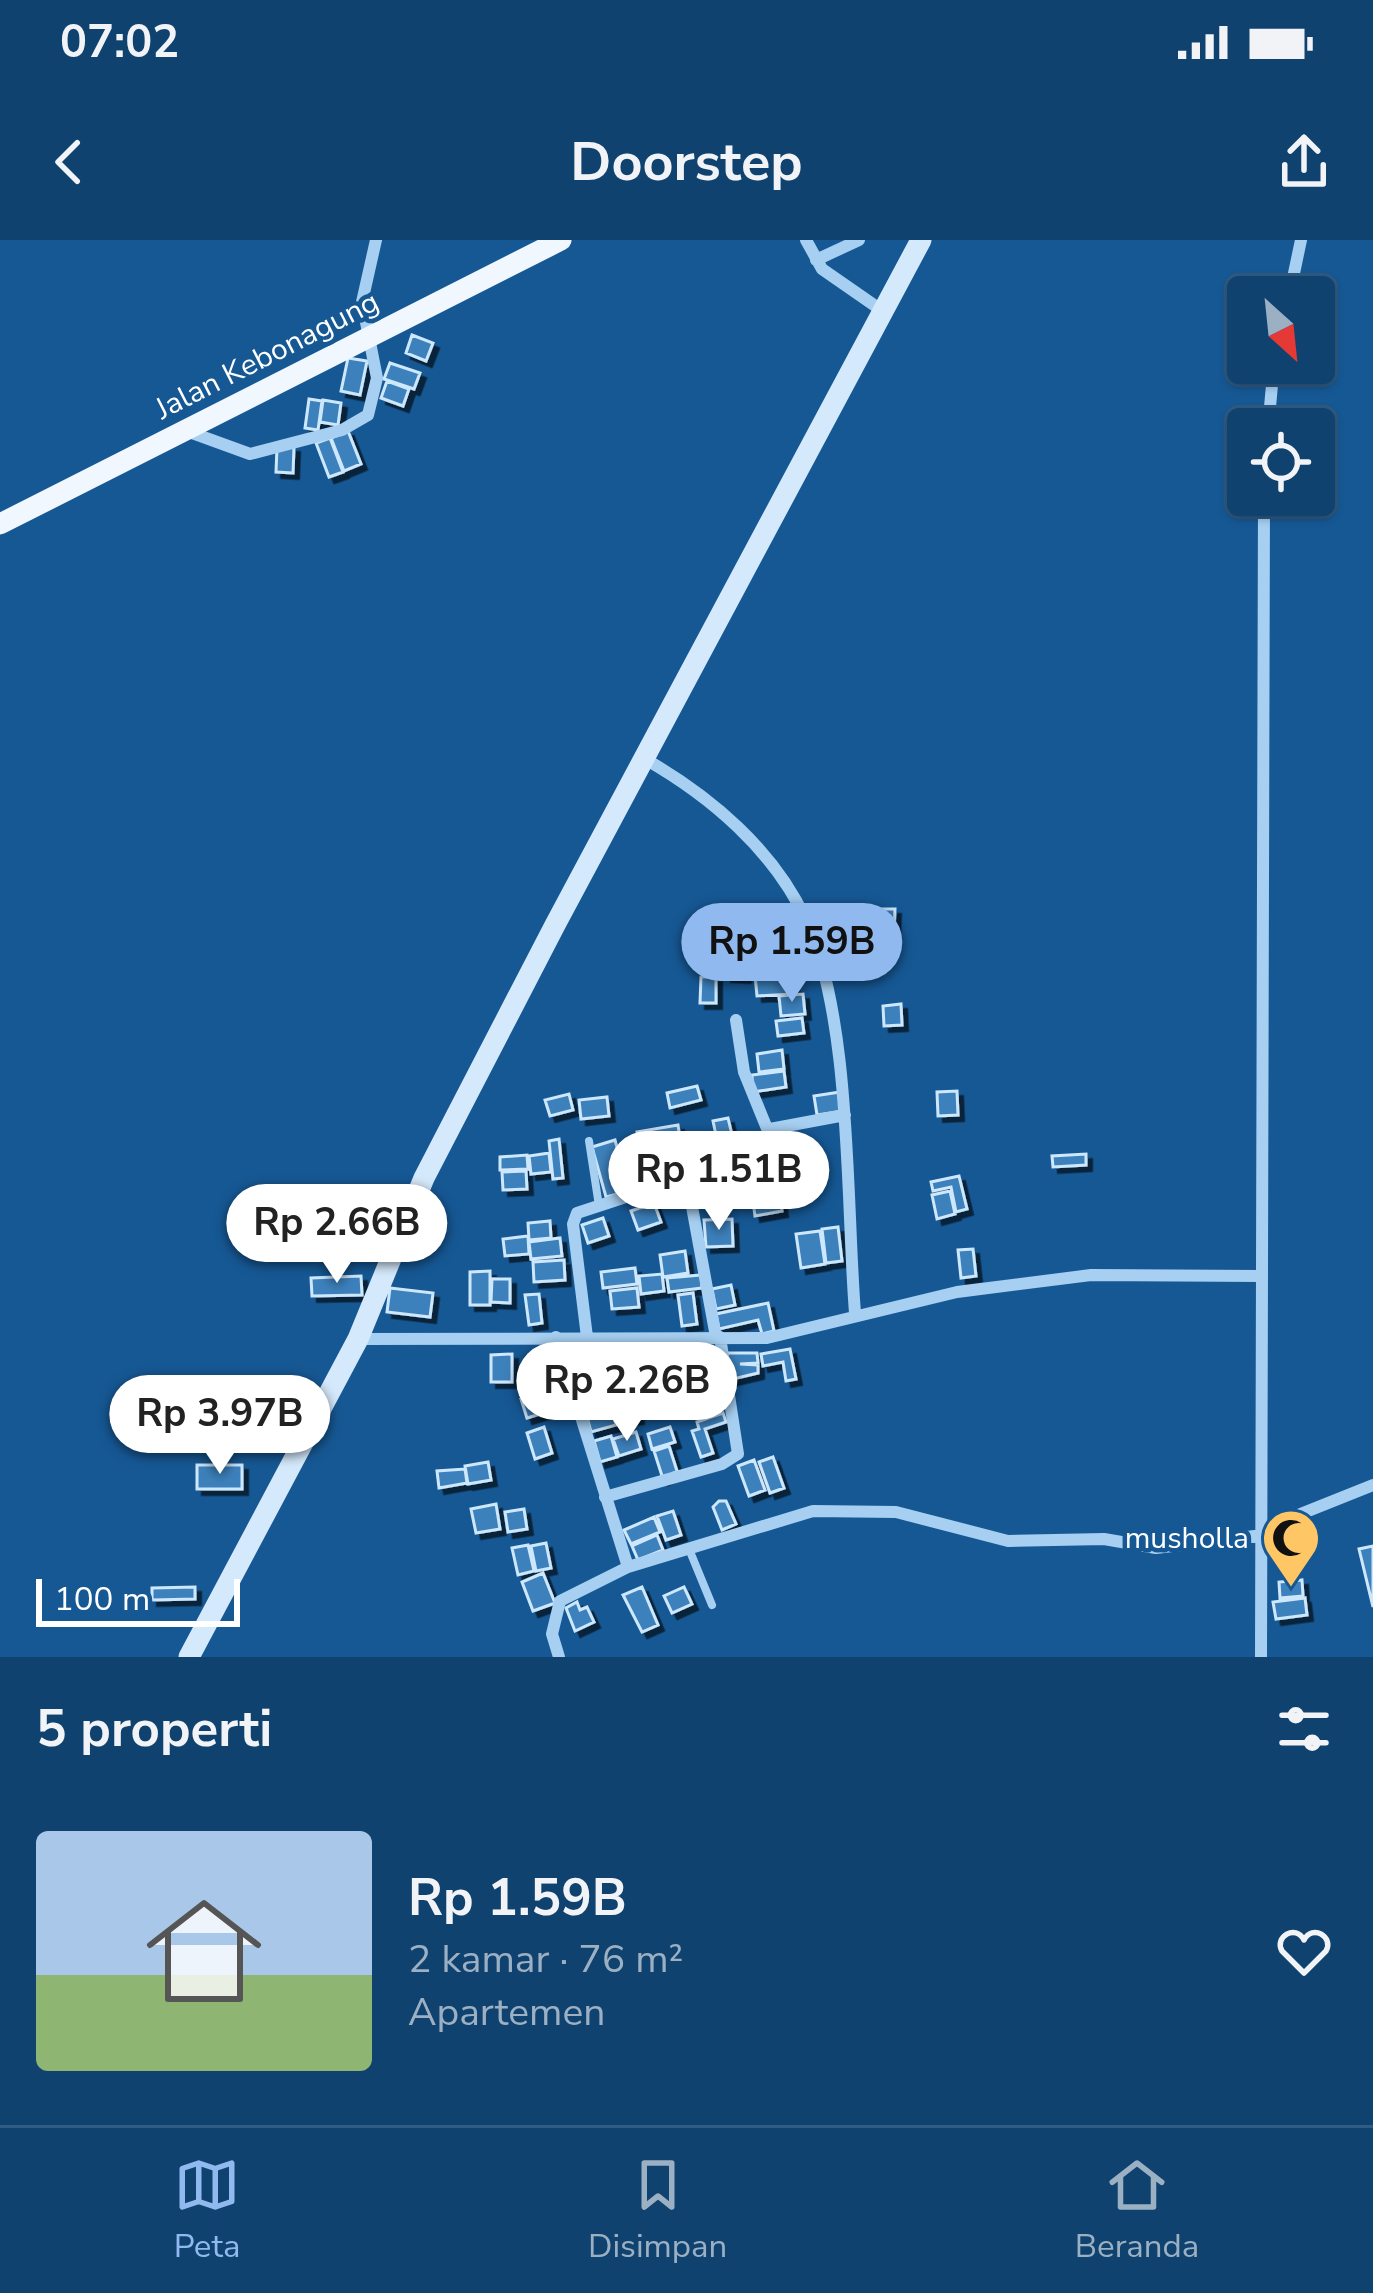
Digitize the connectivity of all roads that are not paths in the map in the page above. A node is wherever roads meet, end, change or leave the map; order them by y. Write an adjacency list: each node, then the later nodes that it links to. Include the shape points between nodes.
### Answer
1 (376, 240): 11 (street, via 362,302)
2 (561, 240): 7 (main road, Jalan Kebonagung)
3 (806, 240): 8 (street)
4 (859, 240): 8 (street)
5 (921, 240): 10 (street)
6 (1301, 240): 9 (street)
7 (534, 246): 11 (main road, Jalan Kebonagung)
8 (816, 260): 10 (street)
9 (1293, 276)
10 (884, 313): 15 (street)
11 (368, 337): 12 (main road, Jalan Kebonagung); 12 (street, via 377,385 362,420 250,454)
12 (184, 430): 14 (main road, Jalan Kebonagung)
13 (1264, 516): 22 (street)
14 (0, 524)
15 (645, 759): 17 (street, via 721,806 798,904 820,964); 27 (street, via 424,1178)
16 (736, 1020): 18 (street, via 744,1072)
17 (844, 1115): 18 (street); 23 (street)
18 (768, 1132): 20 (street, via 767,1149)
19 (589, 1141): 21 (lane)
20 (686, 1174): 21 (street); 26 (street)
21 (599, 1205): 25 (street, via 577,1213 573,1224)
22 (1260, 1276): 23 (street, via 1091,1275); 30 (street)
23 (855, 1313): 26 (street, via 767,1337)
24 (556, 1337): 25 (street); 27 (street); 29 (street)
25 (587, 1337): 26 (street)
26 (718, 1337): 29 (street, via 738,1454)
27 (358, 1339): 34 (street)
28 (1373, 1488): 30 (street)
29 (604, 1497): 32 (street)
30 (1263, 1532): 31 (street, via 1156,1548 1104,1539 998,1540 896,1513 813,1511); 36 (street)
31 (688, 1547): 32 (street); 33 (lane)
32 (628, 1567): 35 (street, via 560,1601 552,1634)
33 (712, 1605)
34 (189, 1657)
35 (560, 1657)
36 (1261, 1657)

